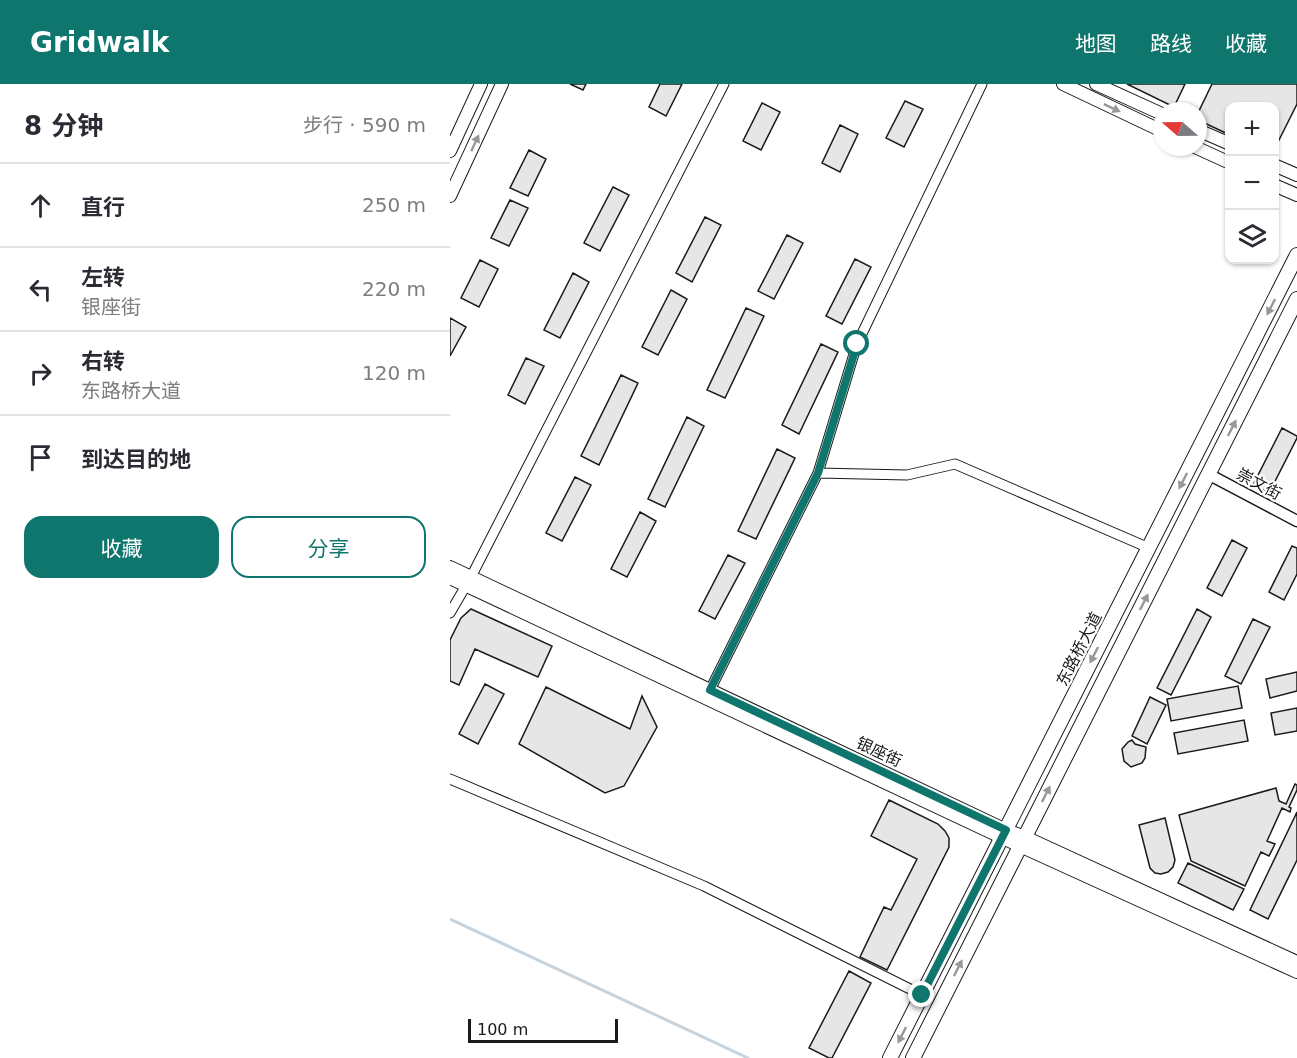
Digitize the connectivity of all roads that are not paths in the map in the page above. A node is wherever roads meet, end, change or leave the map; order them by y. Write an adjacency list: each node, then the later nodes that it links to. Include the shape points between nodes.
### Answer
1 (481, 84): 11 (main road)
2 (502, 84): 18 (main road, one-way to 2)
3 (724, 84): 27 (street)
4 (982, 84): 21 (street, via 857,344)
5 (1063, 84): 8 (main road, one-way to 8)
6 (1096, 84): 7 (main road)
7 (1153, 110)
8 (1153, 127)
9 (1207, 134): 10 (main road)
10 (1225, 142)
11 (450, 151)
12 (1207, 152): 13 (main road)
13 (1225, 161)
14 (1279, 167): 15 (main road)
15 (1297, 175)
16 (1279, 187): 17 (main road)
17 (1297, 195)
18 (450, 196)
19 (1297, 255): 24 (main road, 东路桥大道, one-way to 24)
20 (1297, 298): 22 (main road, one-way to 20)
21 (818, 473): 24 (street, via 907,475 955,464); 29 (street)
22 (1208, 474): 23 (street, 崇文街); 32 (main road, one-way to 22)
23 (1297, 521)
24 (1149, 548): 31 (main road, 东路桥大道, one-way to 31)
25 (450, 567): 27 (main road, 银座街)
26 (450, 578): 27 (main road)
27 (469, 581): 28 (street); 29 (main road, 银座街); 31 (main road)
28 (450, 613)
29 (710, 690): 31 (main road, 银座街)
30 (450, 779): 35 (street, via 704,886)
31 (1004, 834): 32 (main road, 银座街); 35 (main road, 东路桥大道)
32 (1022, 841): 33 (main road, 银座街); 34 (main road); 37 (main road, one-way to 32)
33 (1297, 962)
34 (1297, 972)
35 (922, 995): 36 (main road, 东路桥大道, one-way to 36)
36 (890, 1058)
37 (913, 1058)

